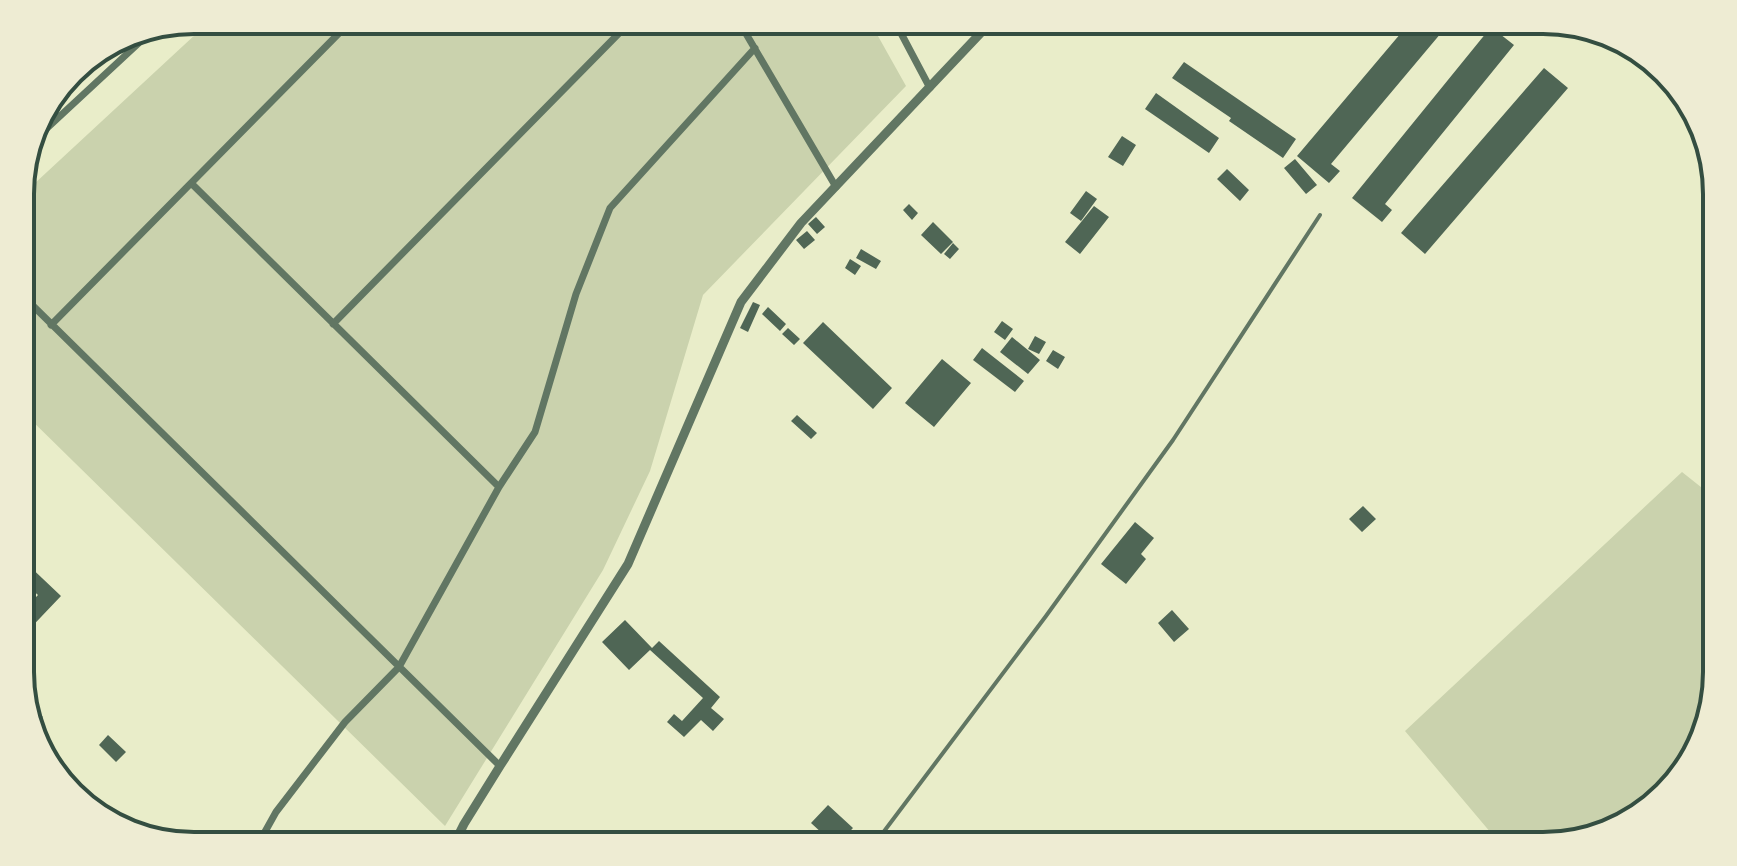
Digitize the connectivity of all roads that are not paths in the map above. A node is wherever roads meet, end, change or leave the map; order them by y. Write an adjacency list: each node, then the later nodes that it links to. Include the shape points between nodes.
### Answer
1 (338, 34): 10 (street)
2 (618, 34): 14 (street)
3 (746, 34): 7 (street)
4 (901, 34): 8 (street)
5 (980, 34): 8 (street)
6 (137, 44): 9 (street)
7 (755, 48): 11 (street); 16 (street, via 610,208 576,294 535,432)
8 (930, 88): 11 (street)
9 (49, 126)
10 (192, 184): 14 (street); 15 (street)
11 (836, 187): 18 (street, via 801,223 741,302 628,564)
12 (1320, 215): 21 (lane, via 1173,440)
13 (34, 307): 15 (street)
14 (333, 324): 16 (street)
15 (51, 325): 17 (street)
16 (499, 487): 17 (street)
17 (399, 667): 18 (street); 19 (street, via 345,722)
18 (500, 766): 20 (street)
19 (265, 832)
20 (460, 832)
21 (884, 832)

